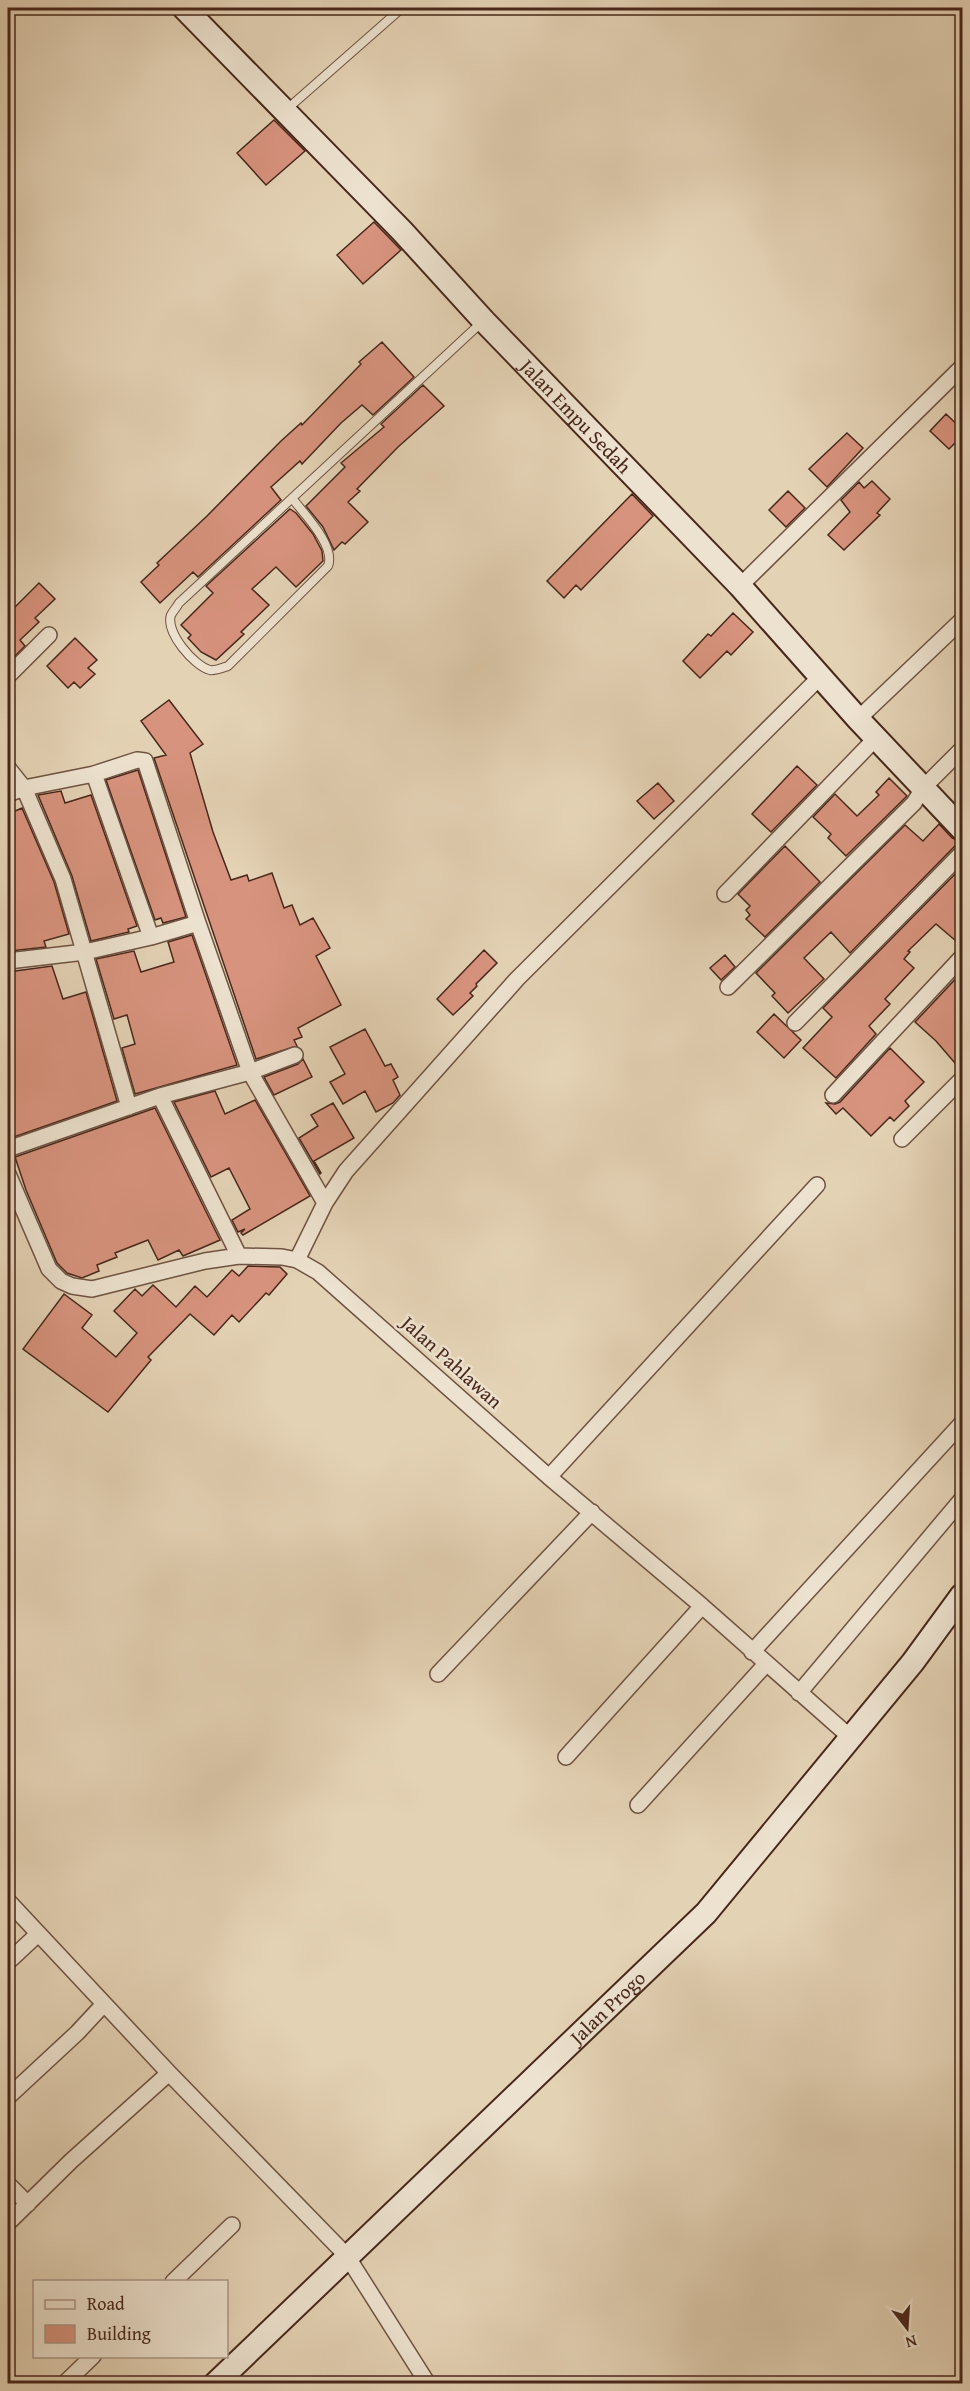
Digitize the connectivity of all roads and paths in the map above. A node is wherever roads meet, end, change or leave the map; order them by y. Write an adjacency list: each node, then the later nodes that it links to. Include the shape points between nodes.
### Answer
1 (184, 8): 3 (street, Jalan Empu Sedah)
2 (402, 8): 3 (lane)
3 (286, 111): 4 (street, Jalan Empu Sedah)
4 (484, 321): 6 (lane); 7 (street, Jalan Empu Sedah)
5 (963, 367): 7 (street)
6 (292, 498): 6 (lane, via 179,603 171,615 170,622 184,651 212,671 228,666 331,560 327,545)
7 (740, 586): 11 (street, Jalan Empu Sedah)
8 (963, 620): 12 (street)
9 (49, 635): 10 (street)
10 (8, 676)
11 (820, 676): 12 (street, Jalan Empu Sedah); 40 (street, via 517,979 346,1171)
12 (858, 719): 13 (street, Jalan Empu Sedah)
13 (877, 737): 18 (street, Jalan Empu Sedah); 22 (street)
14 (963, 749): 18 (street)
15 (8, 768): 17 (street)
16 (94, 774): 17 (street); 23 (street, via 145,761); 24 (street)
17 (24, 788): 19 (street); 25 (street, via 63,879)
18 (923, 788): 20 (street, Jalan Empu Sedah); 28 (street, via 914,803)
19 (8, 794)
20 (963, 829)
21 (963, 853): 29 (street)
22 (725, 894)
23 (198, 923): 24 (street); 31 (street)
24 (151, 937): 25 (street)
25 (85, 952): 27 (street); 35 (street)
26 (963, 957): 33 (street)
27 (8, 961)
28 (728, 987)
29 (795, 1023)
30 (295, 1055): 31 (street)
31 (250, 1072): 34 (street); 40 (street)
32 (963, 1079): 36 (street)
33 (833, 1095)
34 (160, 1096): 35 (street); 41 (street)
35 (129, 1107): 37 (street)
36 (902, 1139)
37 (8, 1149)
38 (8, 1173): 41 (street, Jalan Pahlawan, via 49,1269 72,1286 92,1289)
39 (817, 1185): 44 (street)
40 (325, 1203): 42 (street)
41 (239, 1256): 42 (street, Jalan Pahlawan)
42 (297, 1260): 44 (street, Jalan Pahlawan, via 318,1272)
43 (963, 1423): 49 (street)
44 (549, 1477): 46 (street, Jalan Pahlawan)
45 (963, 1499): 52 (street)
46 (591, 1512): 48 (street, Jalan Pahlawan); 51 (street)
47 (963, 1595): 53 (street, Jalan Progo)
48 (702, 1606): 49 (street, Jalan Pahlawan); 54 (street)
49 (753, 1652): 50 (street, Jalan Pahlawan)
50 (766, 1664): 52 (street, Jalan Pahlawan); 55 (street)
51 (438, 1674)
52 (800, 1693): 53 (street, Jalan Pahlawan)
53 (850, 1737): 66 (street, Jalan Progo, via 706,1913)
54 (566, 1757)
55 (638, 1805)
56 (8, 1901): 57 (street)
57 (38, 1934): 58 (street); 59 (street)
58 (8, 1962)
59 (104, 2004): 60 (street); 61 (street)
60 (169, 2073): 63 (street); 66 (street)
61 (8, 2097)
62 (8, 2184): 63 (street)
63 (28, 2204): 64 (street)
64 (8, 2223)
65 (232, 2225): 67 (street)
66 (347, 2256): 70 (street, Jalan Progo); 71 (street)
67 (175, 2280)
68 (91, 2358): 69 (street)
69 (64, 2384)
70 (215, 2384)
71 (428, 2384)

